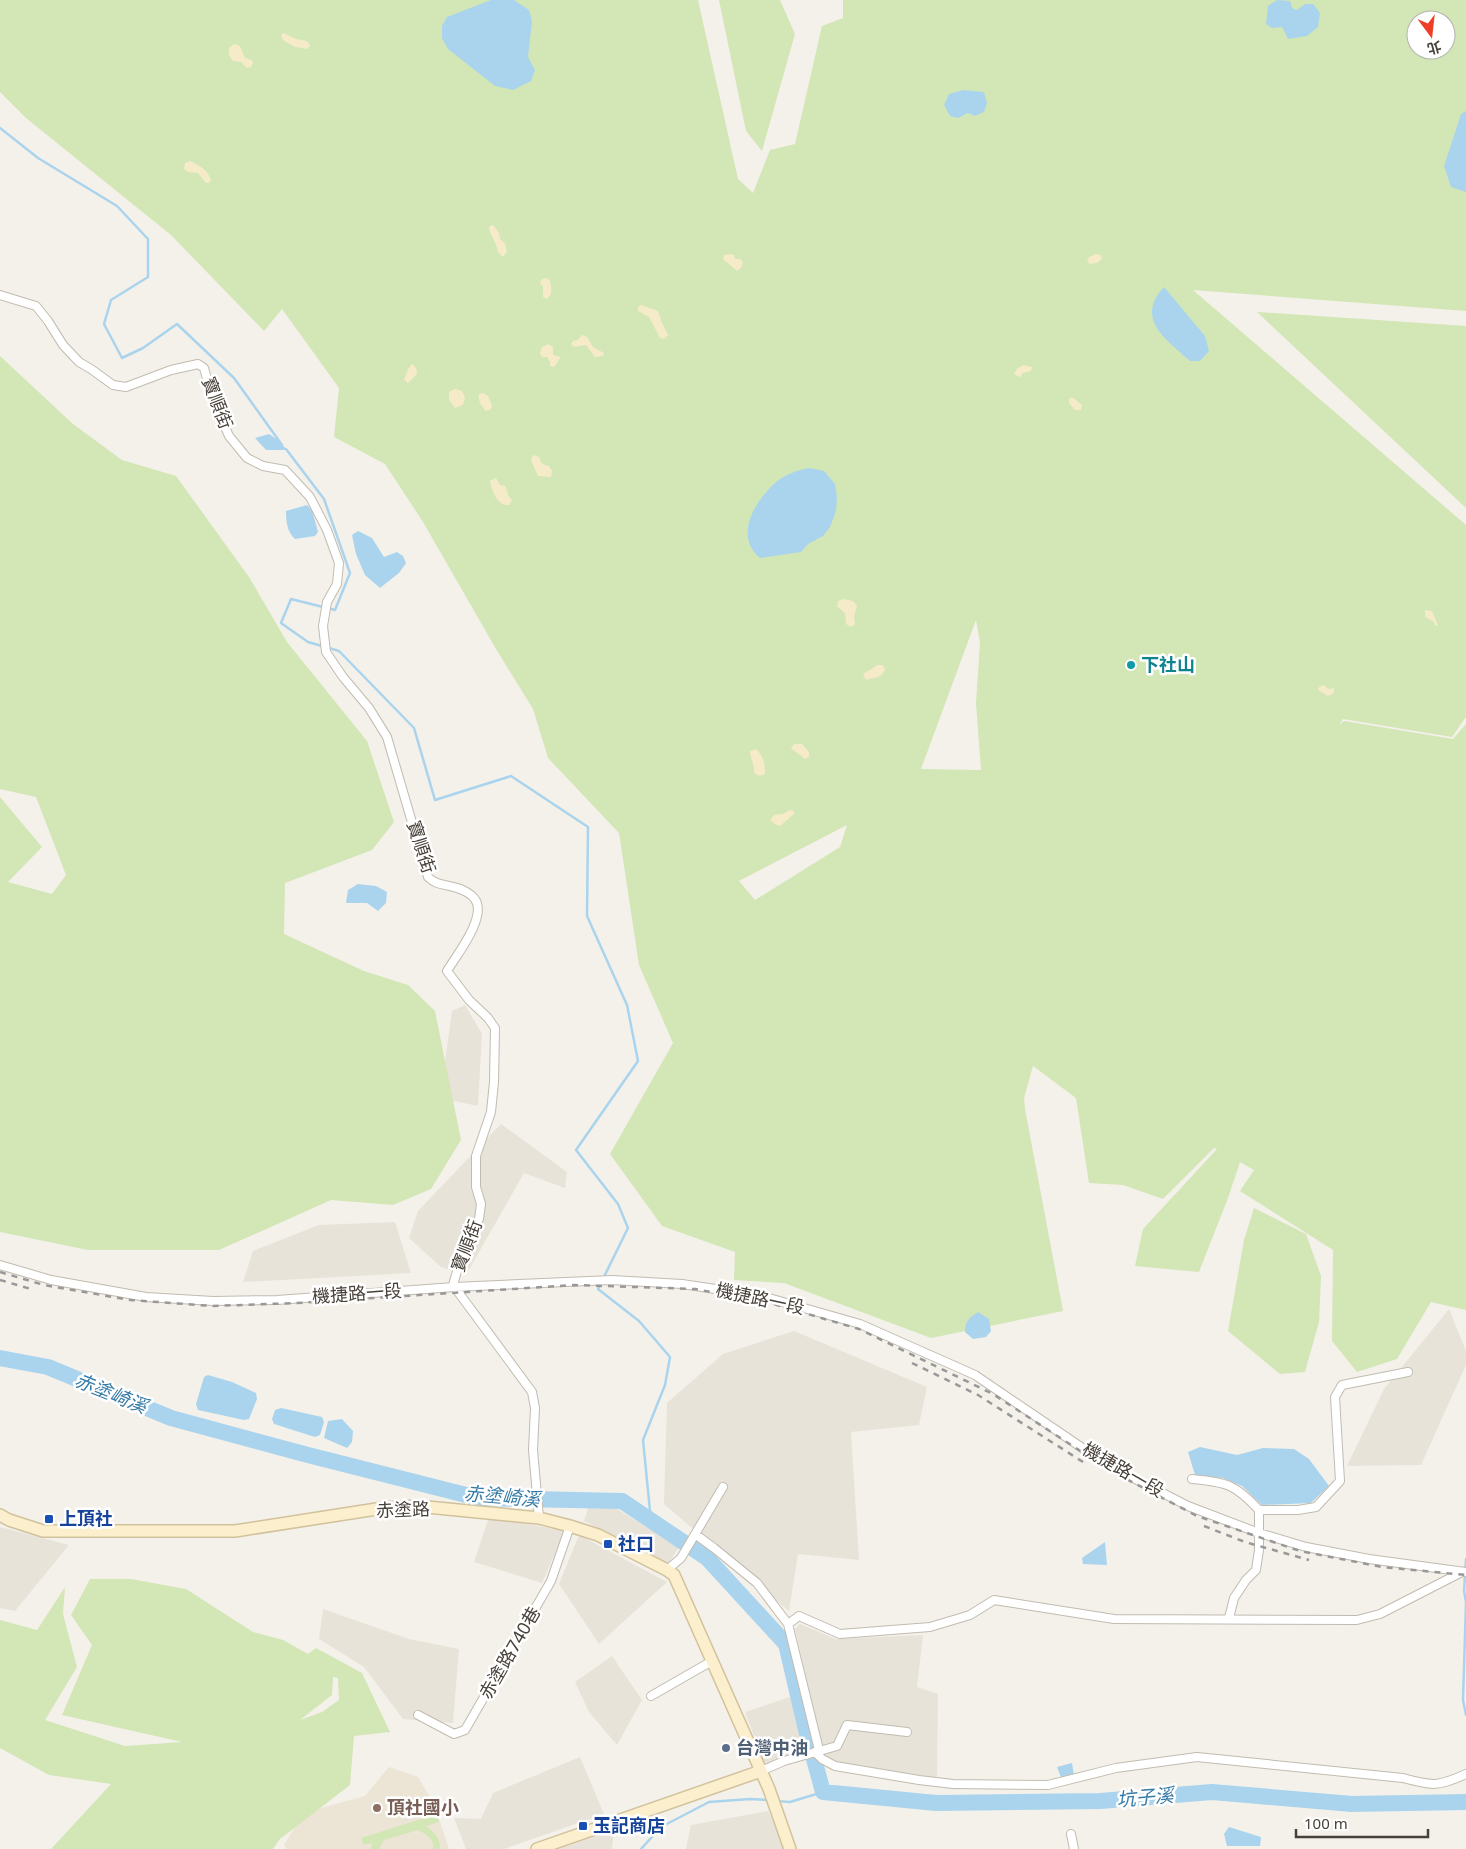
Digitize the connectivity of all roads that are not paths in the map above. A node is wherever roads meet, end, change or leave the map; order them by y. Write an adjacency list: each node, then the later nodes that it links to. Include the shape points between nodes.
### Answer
1 (0, 295): 3 (street, 寶順街, via 36,306 62,345 78,362 113,385 126,387 171,370 198,364 204,368 228,436 247,458 263,466 285,470 310,497 327,530 339,563 337,584 327,602 323,626 326,652 387,737 428,877 434,883 457,888 474,898 478,909 475,925 446,972 495,1028 492,1112 476,1156 480,1219 466,1240)
2 (0, 1265): 3 (street, 機捷路一段, via 51,1280 146,1297 213,1301 277,1300)
3 (454, 1287): 8 (street, 寶順街, via 532,1392); 11 (street, 機捷路一段, via 596,1281 682,1284 762,1296 860,1324 975,1375 1106,1464 1188,1506)
4 (1408, 1372): 7 (street, via 1342,1386 1335,1397 1340,1480 1316,1507)
5 (1192, 1479): 7 (street, via 1221,1482 1244,1493)
6 (724, 1487): 12 (street)
7 (1258, 1510): 11 (street)
8 (538, 1514): 9 (street, 赤塗路, via 417,1506 383,1508 235,1531 74,1532 43,1531); 10 (street, 赤塗路)
9 (0, 1516)
10 (570, 1526): 13 (street, 赤塗路, via 598,1535); 19 (street, 赤塗路740巷, via 551,1580 465,1730 454,1734)
11 (1259, 1534): 14 (street, 機捷路一段, via 1369,1559); 15 (street, via 1256,1570 1234,1598)
12 (694, 1536): 13 (street, via 681,1558); 16 (street, via 758,1584)
13 (667, 1570): 17 (street, 赤塗路, via 674,1575)
14 (1463, 1572): 15 (street, via 1380,1614 1357,1620)
15 (1229, 1618): 16 (street, via 1114,1619 994,1600 970,1615 930,1627 840,1634 799,1616)
16 (788, 1624): 21 (street)
17 (712, 1661): 18 (street); 22 (street, 赤塗路)
18 (651, 1696)
19 (418, 1715)
20 (907, 1732): 21 (street, via 847,1725 837,1746)
21 (817, 1751): 22 (street); 23 (street, via 822,1759 835,1766 953,1784 1048,1785 1116,1768 1198,1757 1403,1778 1429,1786)
22 (761, 1771): 25 (street); 26 (street, 赤塗路)
23 (1466, 1774)
24 (1071, 1834): 27 (street)
25 (537, 1849)
26 (790, 1849)
27 (1074, 1849)

